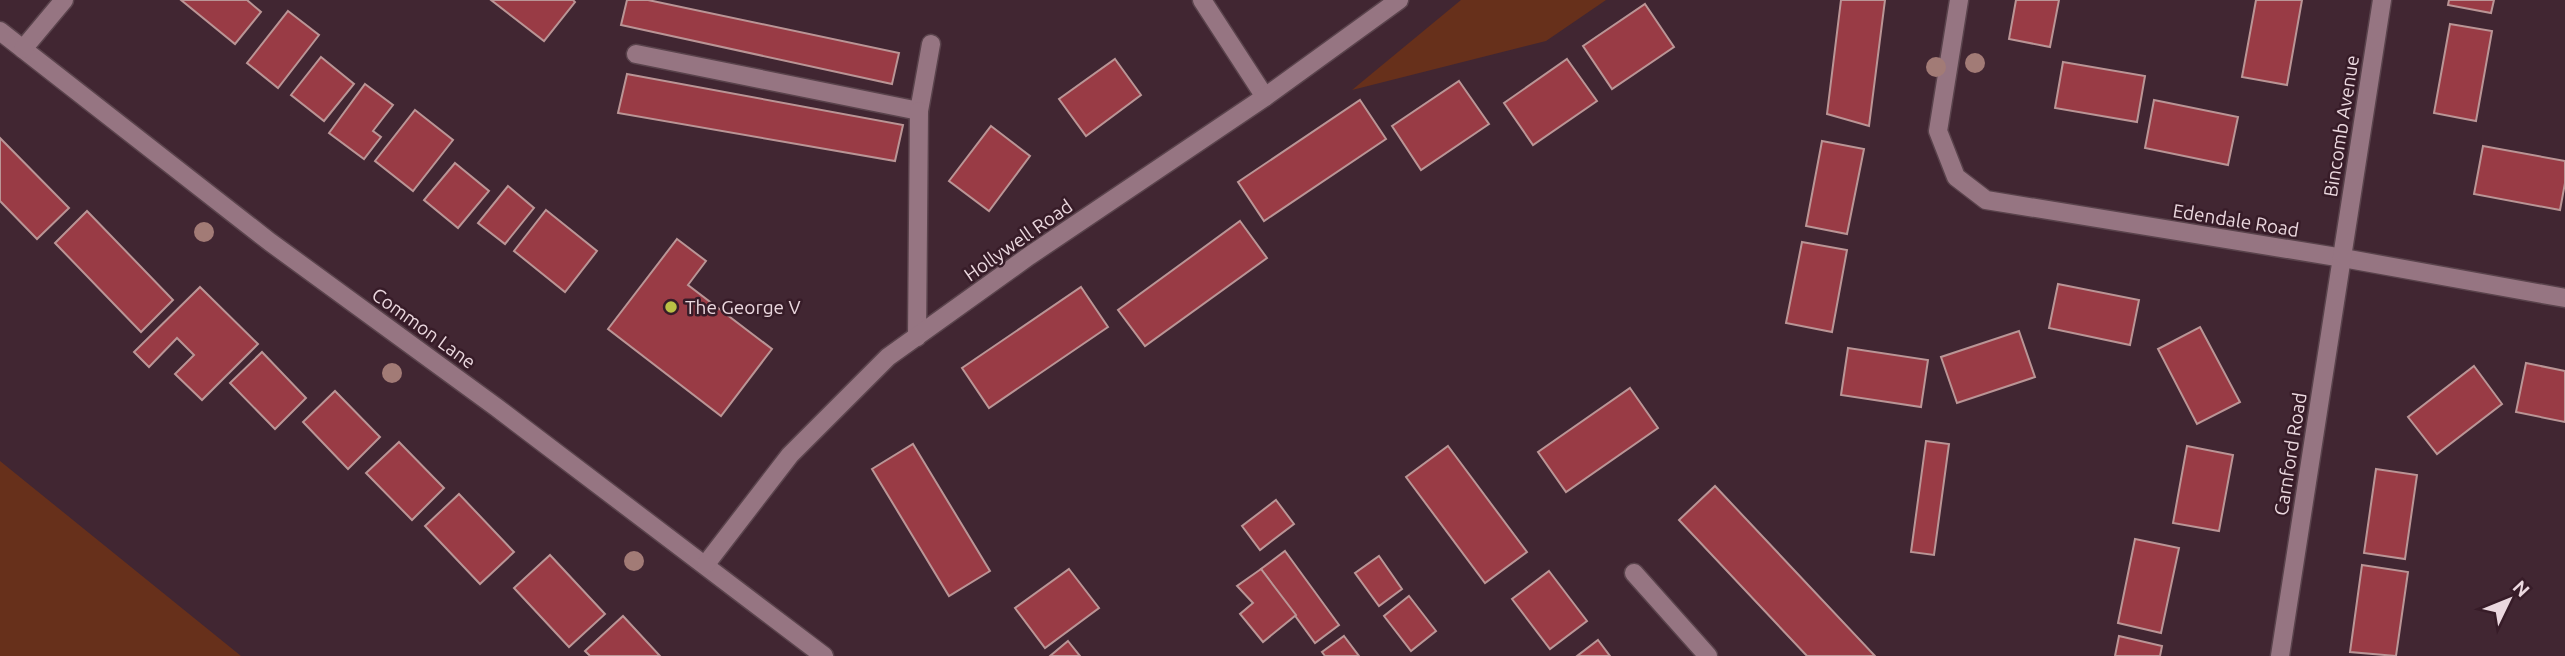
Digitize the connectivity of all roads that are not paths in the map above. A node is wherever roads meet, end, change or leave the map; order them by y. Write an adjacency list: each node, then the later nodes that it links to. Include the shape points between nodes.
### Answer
1 (64, 0): 8 (street)
2 (1202, 0): 10 (street)
3 (1399, 0): 10 (street, Hollywell Road)
4 (1959, 0): 12 (street, Edendale Road, via 1938,131 1956,177 1986,200)
5 (2382, 0): 12 (street, Bincomb Avenue)
6 (0, 31): 8 (street, Common Lane)
7 (931, 44): 11 (street)
8 (23, 49): 15 (street, Common Lane, via 270,242)
9 (636, 54): 11 (street)
10 (1265, 97): 14 (street, Hollywell Road)
11 (919, 111): 14 (street)
12 (2343, 258): 13 (street, Edendale Road); 19 (street, Carnford Road)
13 (2565, 298)
14 (917, 337): 15 (street, Hollywell Road, via 888,357 790,455)
15 (706, 564): 17 (street, Common Lane)
16 (1634, 573): 18 (street)
17 (824, 656)
18 (1708, 656)
19 (2280, 656)

